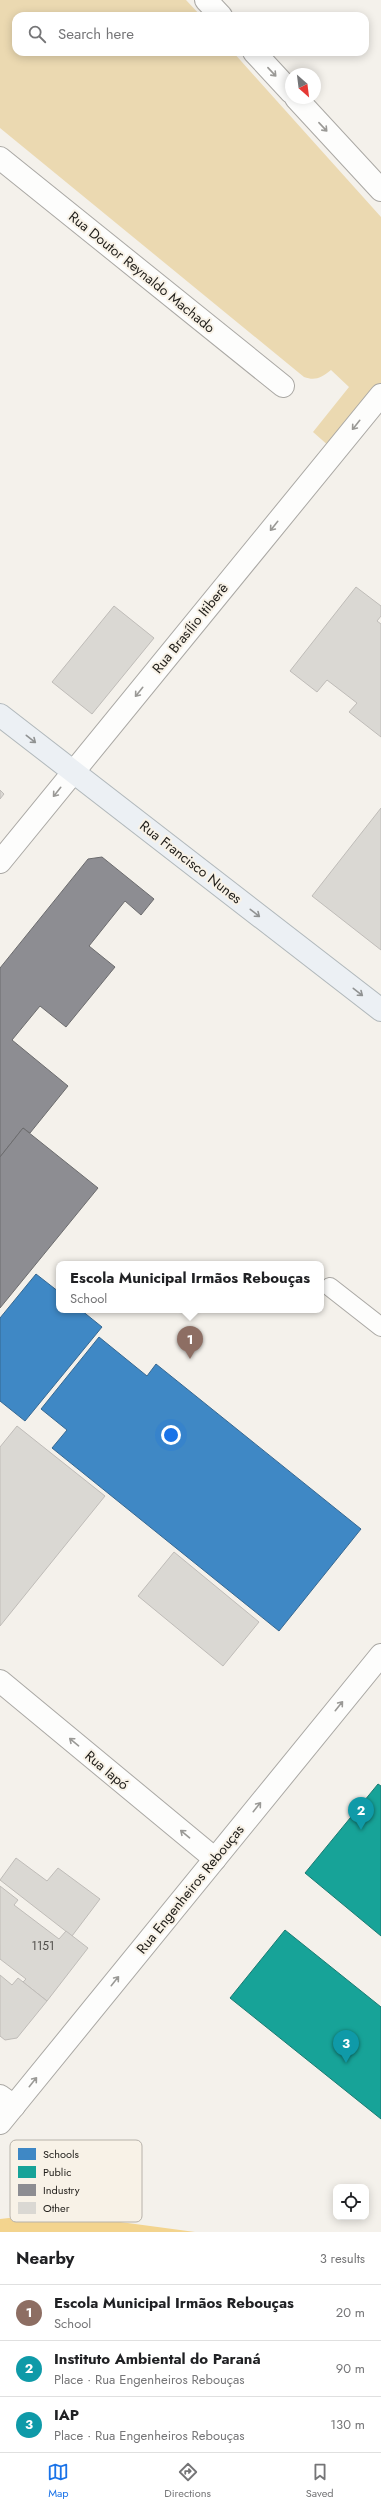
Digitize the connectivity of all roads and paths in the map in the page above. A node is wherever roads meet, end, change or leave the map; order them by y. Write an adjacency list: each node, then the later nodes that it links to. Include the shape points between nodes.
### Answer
1 (206, 0): 2 (main road)
2 (217, 12)
3 (258, 56): 4 (main road, one-way to 4)
4 (285, 86)
5 (302, 104): 7 (main road, one-way to 7)
6 (0, 158): 8 (main road, Rua Doutor Reynaldo Machado)
7 (381, 190)
8 (283, 386)
9 (381, 395): 11 (main road, Rua Brasílio Itiberê, one-way to 11)
10 (0, 715): 11 (main road, Rua Francisco Nunes, one-way to 11)
11 (74, 772): 12 (main road, Rua Brasílio Itiberê, one-way to 12); 13 (main road, Rua Francisco Nunes, one-way to 13)
12 (0, 862)
13 (381, 1010)
14 (330, 1287): 15 (lane)
15 (381, 1327)
16 (381, 1655): 18 (main road, Rua Engenheiros Rebouças, one-way to 16)
17 (0, 1681): 18 (main road, Rua Iapó, one-way to 17)
18 (215, 1859): 19 (main road, Rua Engenheiros Rebouças, one-way to 18)
19 (7, 2101): 20 (main road, Rua Engenheiros Rebouças)
20 (0, 2123)

